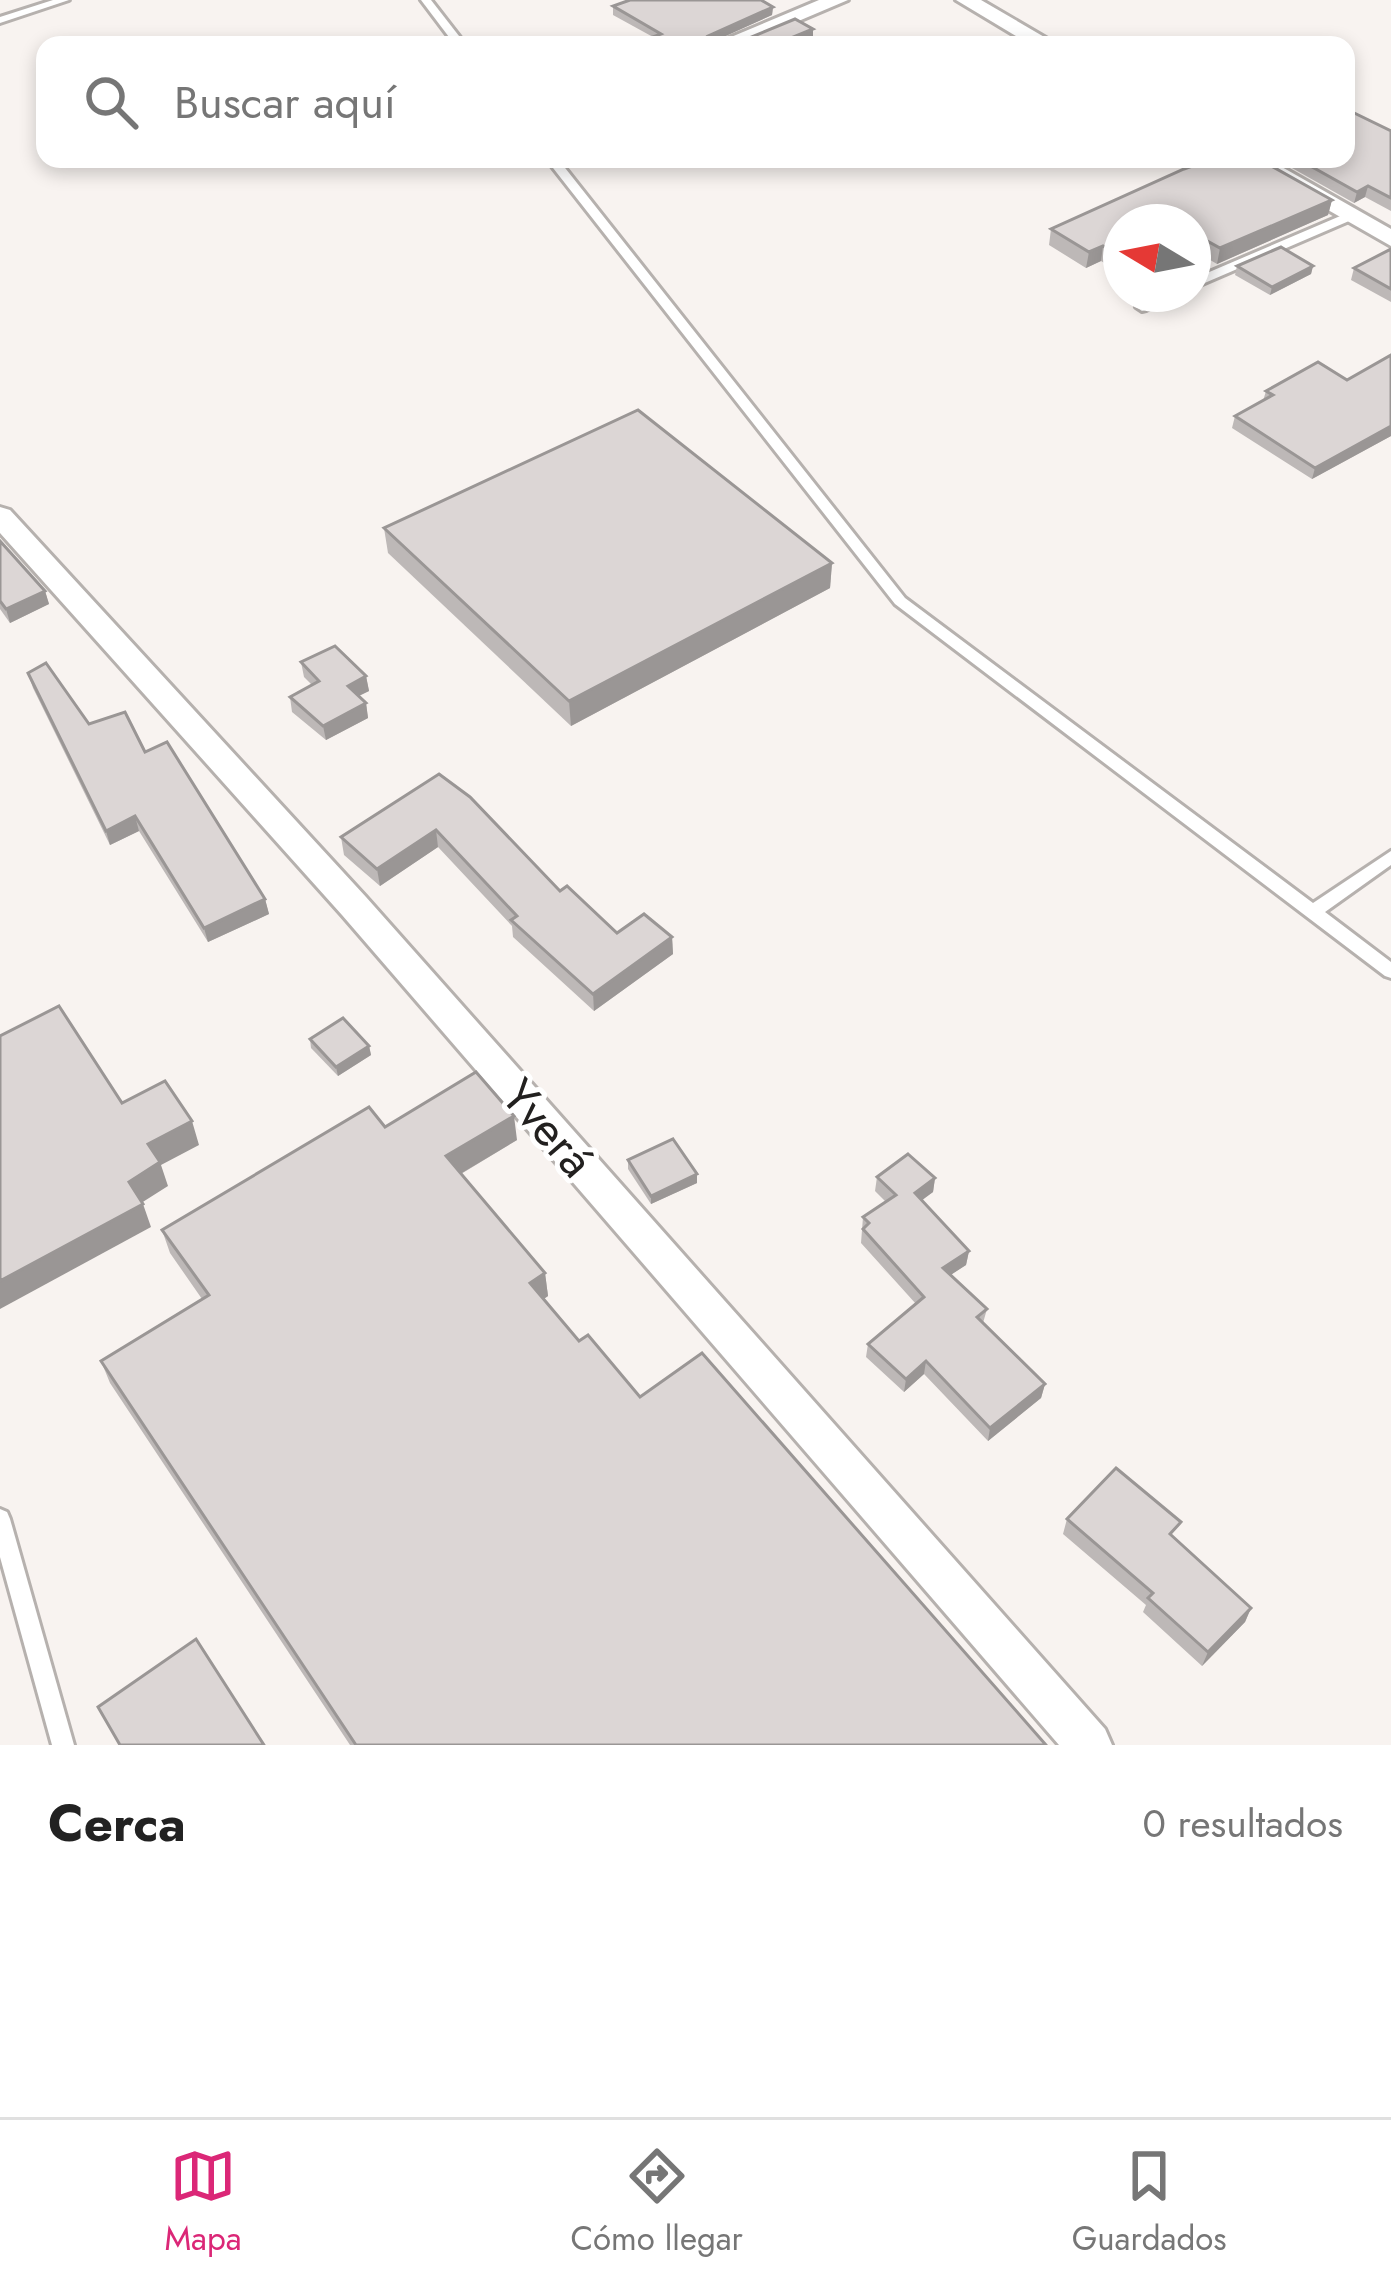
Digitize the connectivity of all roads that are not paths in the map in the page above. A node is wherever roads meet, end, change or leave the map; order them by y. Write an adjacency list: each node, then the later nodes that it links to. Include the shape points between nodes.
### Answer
1 (64, 0): 5 (lane)
2 (426, 0): 6 (lane)
3 (838, 0): 7 (street)
4 (966, 0): 8 (street)
5 (0, 20)
6 (454, 36)
7 (746, 36)
8 (1031, 36)
9 (559, 168): 16 (lane, via 900,601)
10 (1267, 168): 11 (street)
11 (1352, 215): 12 (street); 13 (lane)
12 (1391, 239)
13 (1211, 276)
14 (0, 517): 20 (street, Yverá, via 354,906)
15 (1391, 857): 16 (lane)
16 (1314, 910): 17 (lane)
17 (1391, 970)
18 (0, 1519): 19 (lane)
19 (64, 1745)
20 (1090, 1745)

